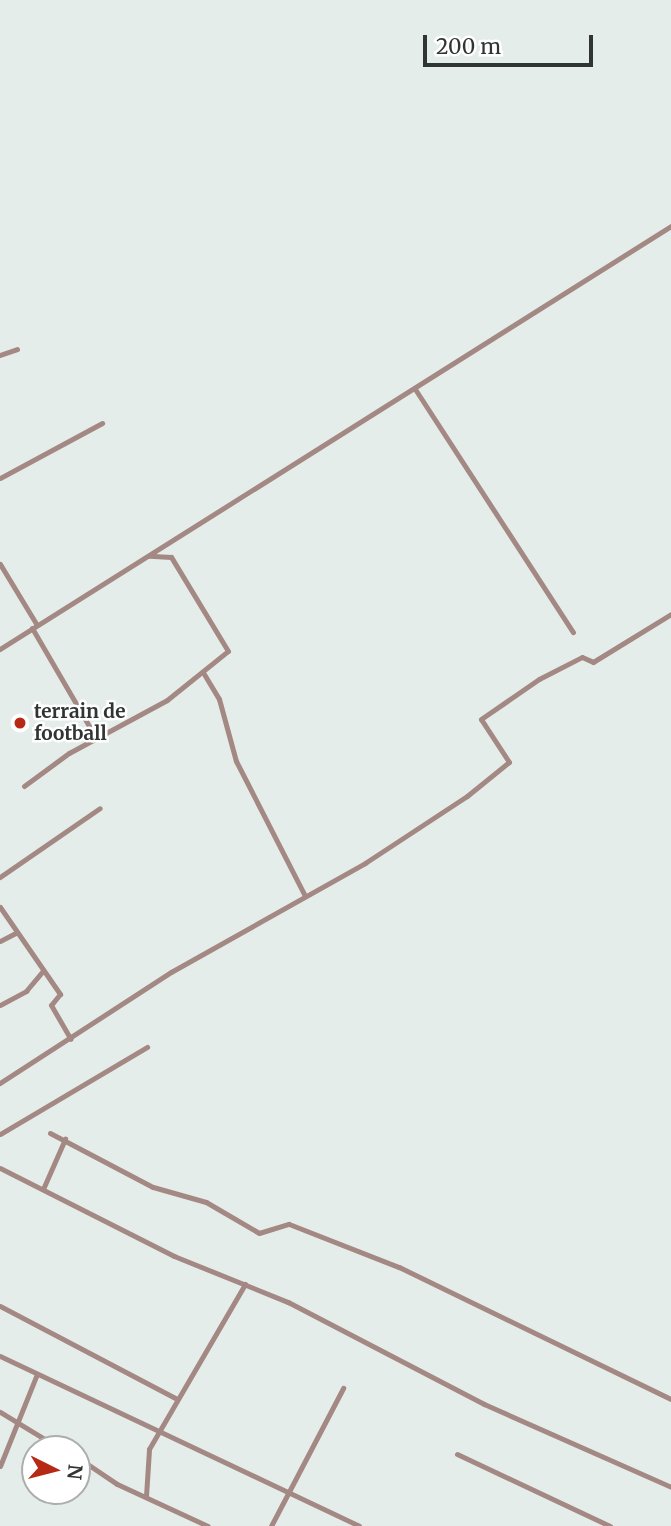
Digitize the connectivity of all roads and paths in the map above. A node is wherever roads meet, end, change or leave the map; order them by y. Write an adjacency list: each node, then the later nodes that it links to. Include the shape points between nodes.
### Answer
1 (671, 226): 4 (street)
2 (17, 349): 3 (street)
3 (0, 355)
4 (415, 389): 7 (street); 13 (street)
5 (103, 423): 6 (street)
6 (0, 478)
7 (165, 545): 8 (street); 9 (street)
8 (147, 556): 9 (street); 12 (street)
9 (172, 557): 15 (street, via 228,651)
10 (0, 564): 12 (street)
11 (671, 614): 20 (street, via 593,663 582,657 510,697 481,719 509,762 394,845)
12 (35, 627): 14 (street); 16 (street)
13 (573, 632)
14 (0, 649)
15 (204, 674): 16 (street); 20 (street, via 219,699 236,761)
16 (96, 738): 17 (street)
17 (24, 786)
18 (100, 808): 19 (street)
19 (0, 877)
20 (305, 896): 26 (street, via 171,972)
21 (0, 907): 22 (street)
22 (16, 933): 23 (street); 24 (street)
23 (0, 941)
24 (42, 972): 25 (street, via 26,991); 26 (street, via 60,994 51,1004)
25 (0, 1005)
26 (71, 1039): 28 (street)
27 (147, 1047): 30 (street)
28 (0, 1083)
29 (50, 1133): 31 (street)
30 (0, 1134)
31 (65, 1139): 33 (street); 40 (street, via 259,1233 289,1224 399,1267)
32 (0, 1168): 33 (street)
33 (43, 1189): 34 (street)
34 (244, 1284): 39 (street); 48 (street, via 484,1404)
35 (0, 1306): 39 (street)
36 (0, 1356): 37 (street)
37 (37, 1374): 42 (street); 43 (street)
38 (343, 1388): 49 (street)
39 (177, 1399): 43 (street)
40 (671, 1399)
41 (0, 1412): 42 (street)
42 (22, 1423): 44 (street); 47 (street)
43 (160, 1427): 49 (street); 50 (street, via 149,1450)
44 (40, 1435)
45 (457, 1454): 54 (street)
46 (91, 1465): 50 (street)
47 (0, 1466)
48 (671, 1487)
49 (288, 1493): 52 (street); 53 (street)
50 (146, 1496): 51 (street)
51 (208, 1526)
52 (271, 1526)
53 (359, 1526)
54 (610, 1526)

